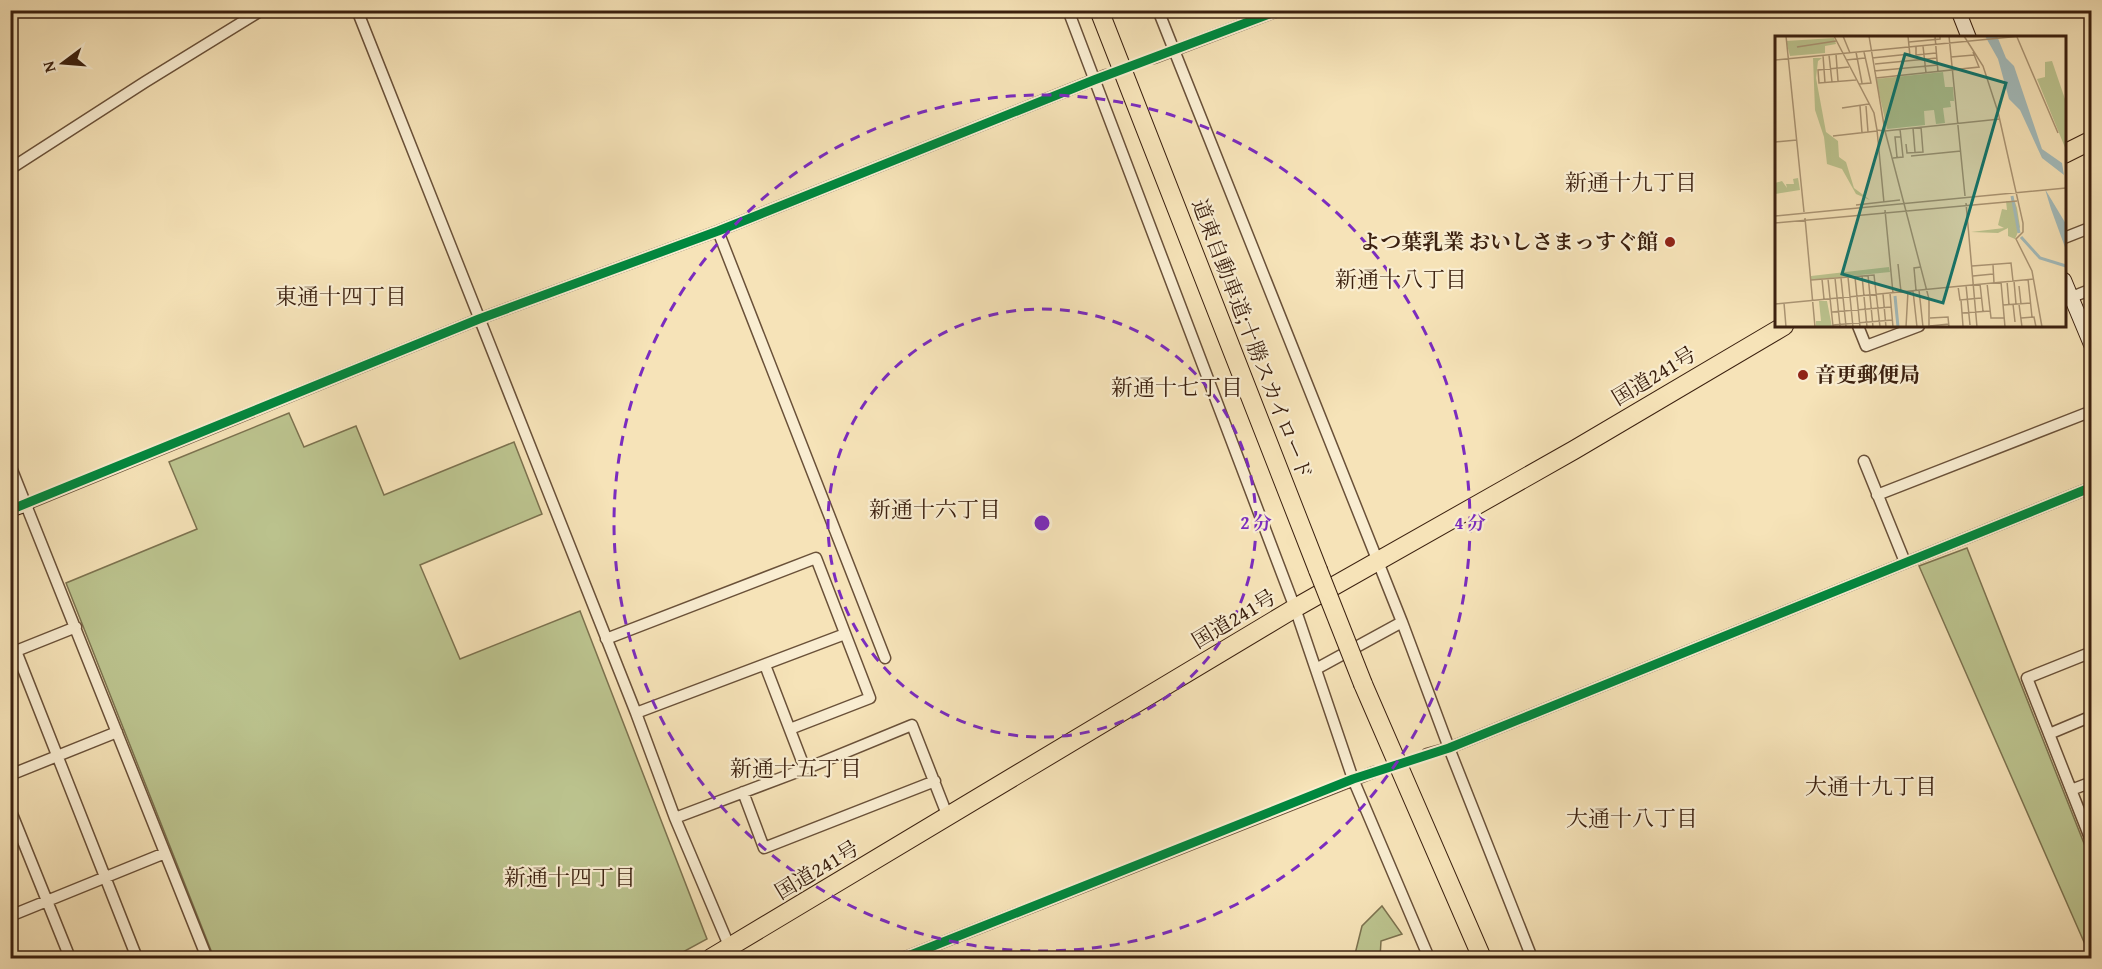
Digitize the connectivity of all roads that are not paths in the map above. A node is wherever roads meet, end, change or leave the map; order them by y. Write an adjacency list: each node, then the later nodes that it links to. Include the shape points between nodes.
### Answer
1 (262, 10): 15 (street)
2 (357, 10): 22 (street)
3 (1068, 10): 12 (street)
4 (1099, 10): 46 (highway, 道東自動車道;十勝スカイロード, bridge)
5 (1158, 10): 9 (street)
6 (1280, 10): 9 (street)
7 (1958, 10): 8 (street)
8 (1968, 36)
9 (1174, 51): 10 (street); 34 (street)
10 (1154, 58)
11 (1106, 75): 12 (street)
12 (1094, 80): 17 (street); 36 (street)
13 (2091, 140): 14 (highway)
14 (2066, 153)
15 (10, 169)
16 (2091, 227): 18 (street)
17 (718, 231): 22 (street); 43 (street)
18 (2066, 237)
19 (2066, 284): 21 (street)
20 (2091, 289): 21 (street)
21 (2072, 297): 26 (street)
22 (479, 319): 32 (street); 40 (street)
23 (1782, 327): 34 (highway, 国道241号)
24 (1858, 327): 25 (street, via 1866,346)
25 (1916, 327)
26 (2091, 344)
27 (2091, 411): 31 (street)
28 (1864, 461): 31 (street)
29 (10, 465): 32 (street)
30 (2091, 487): 35 (street)
31 (1877, 495): 35 (street)
32 (27, 504): 33 (street); 38 (street)
33 (10, 510)
34 (1377, 562): 36 (highway, 国道241号); 37 (street)
35 (1905, 562): 52 (street)
36 (1295, 608): 45 (street); 64 (highway, 国道241号)
37 (1402, 622): 45 (street); 52 (street)
38 (76, 627): 41 (street); 50 (street)
39 (845, 633): 40 (street, via 816,558); 44 (street); 49 (street, via 870,698)
40 (606, 639): 47 (street)
41 (13, 652): 54 (street)
42 (2091, 652): 51 (street, via 2027,678)
43 (885, 658)
44 (765, 665): 47 (street); 49 (street)
45 (1316, 669): 58 (street)
46 (1363, 684): 78 (highway, 道東自動車道;十勝スカイロード); 79 (highway, 道東自動車道;十勝スカイロード)
47 (636, 713): 65 (street)
48 (2091, 717): 51 (street)
49 (790, 729): 55 (street)
50 (117, 732): 54 (street); 67 (street)
51 (2049, 734): 61 (street)
52 (1449, 748): 53 (street); 80 (street)
53 (1427, 754)
54 (58, 756): 57 (street); 68 (street)
55 (805, 769): 59 (street, via 912,725); 62 (street)
56 (1374, 772): 58 (street)
57 (10, 775)
58 (1353, 779): 76 (street); 77 (street)
59 (935, 781): 62 (street, via 764,848); 64 (street)
60 (2091, 782): 61 (street)
61 (2071, 790): 66 (street)
62 (742, 792): 65 (street)
63 (10, 809): 69 (street)
64 (948, 817): 71 (highway, 国道241号)
65 (675, 818): 71 (street)
66 (2091, 843)
67 (165, 853): 68 (street); 74 (street)
68 (105, 877): 69 (street); 73 (street)
69 (47, 901): 70 (street); 72 (street)
70 (10, 916)
71 (730, 948): 75 (highway, 国道241号)
72 (69, 958)
73 (137, 958)
74 (207, 958)
75 (711, 958)
76 (903, 958)
77 (1429, 958)
78 (1469, 958)
79 (1482, 958)
80 (1532, 958)

